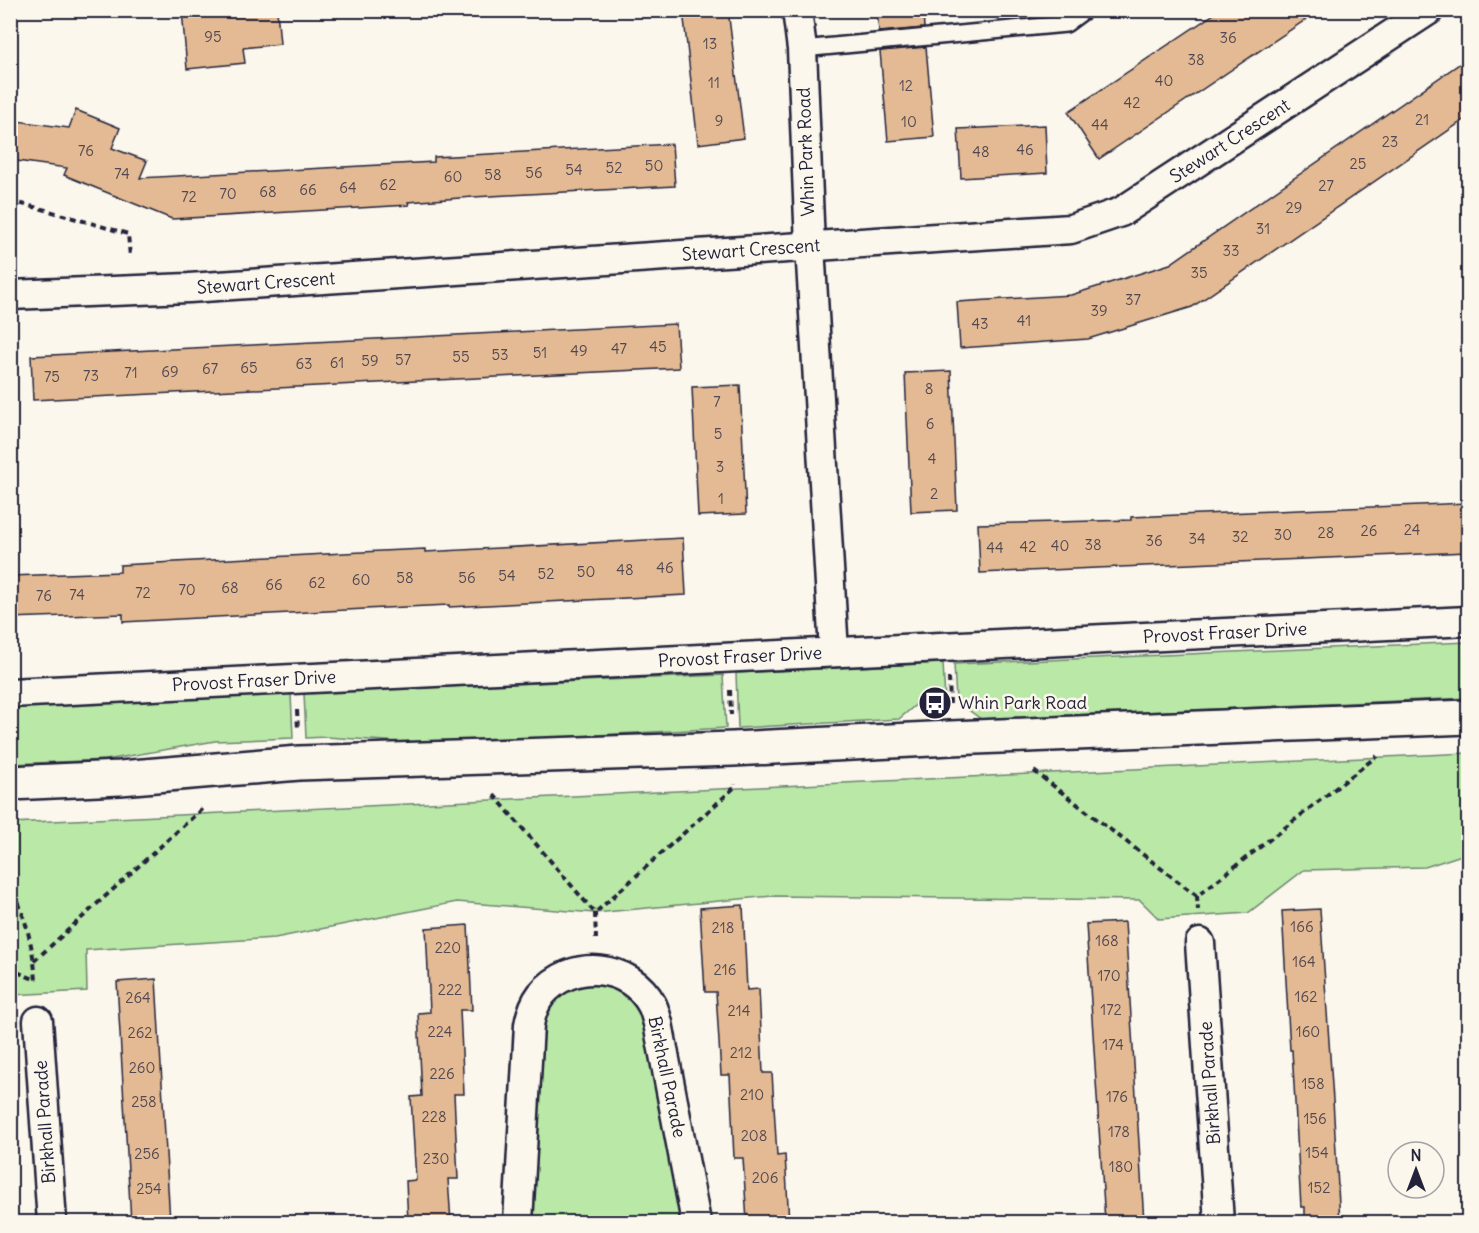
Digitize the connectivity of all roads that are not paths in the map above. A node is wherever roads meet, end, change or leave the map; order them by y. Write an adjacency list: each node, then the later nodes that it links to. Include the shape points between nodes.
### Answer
1 (797, 10): 4 (street, Whin Park Road)
2 (1085, 10): 4 (lane, via 1066,24)
3 (1429, 10): 5 (street, Stewart Crescent, via 1121,212 1071,229)
4 (802, 49): 5 (street, Whin Park Road)
5 (810, 246): 6 (street, Stewart Crescent, via 133,291); 8 (street, Whin Park Road)
6 (10, 295)
7 (1468, 621): 8 (street, Provost Fraser Drive)
8 (834, 652): 9 (street, Provost Fraser Drive)
9 (10, 693)
10 (1468, 717): 11 (street, via 733,749 299,763)
11 (10, 783)
12 (1200, 943): 17 (street, Birkhall Parade)
13 (38, 1021): 14 (street, Birkhall Parade)
14 (52, 1222)
15 (518, 1222): 16 (street, Birkhall Parade, via 533,1010 552,984 565,976 596,969 630,980 653,1006)
16 (696, 1222)
17 (1219, 1222)

